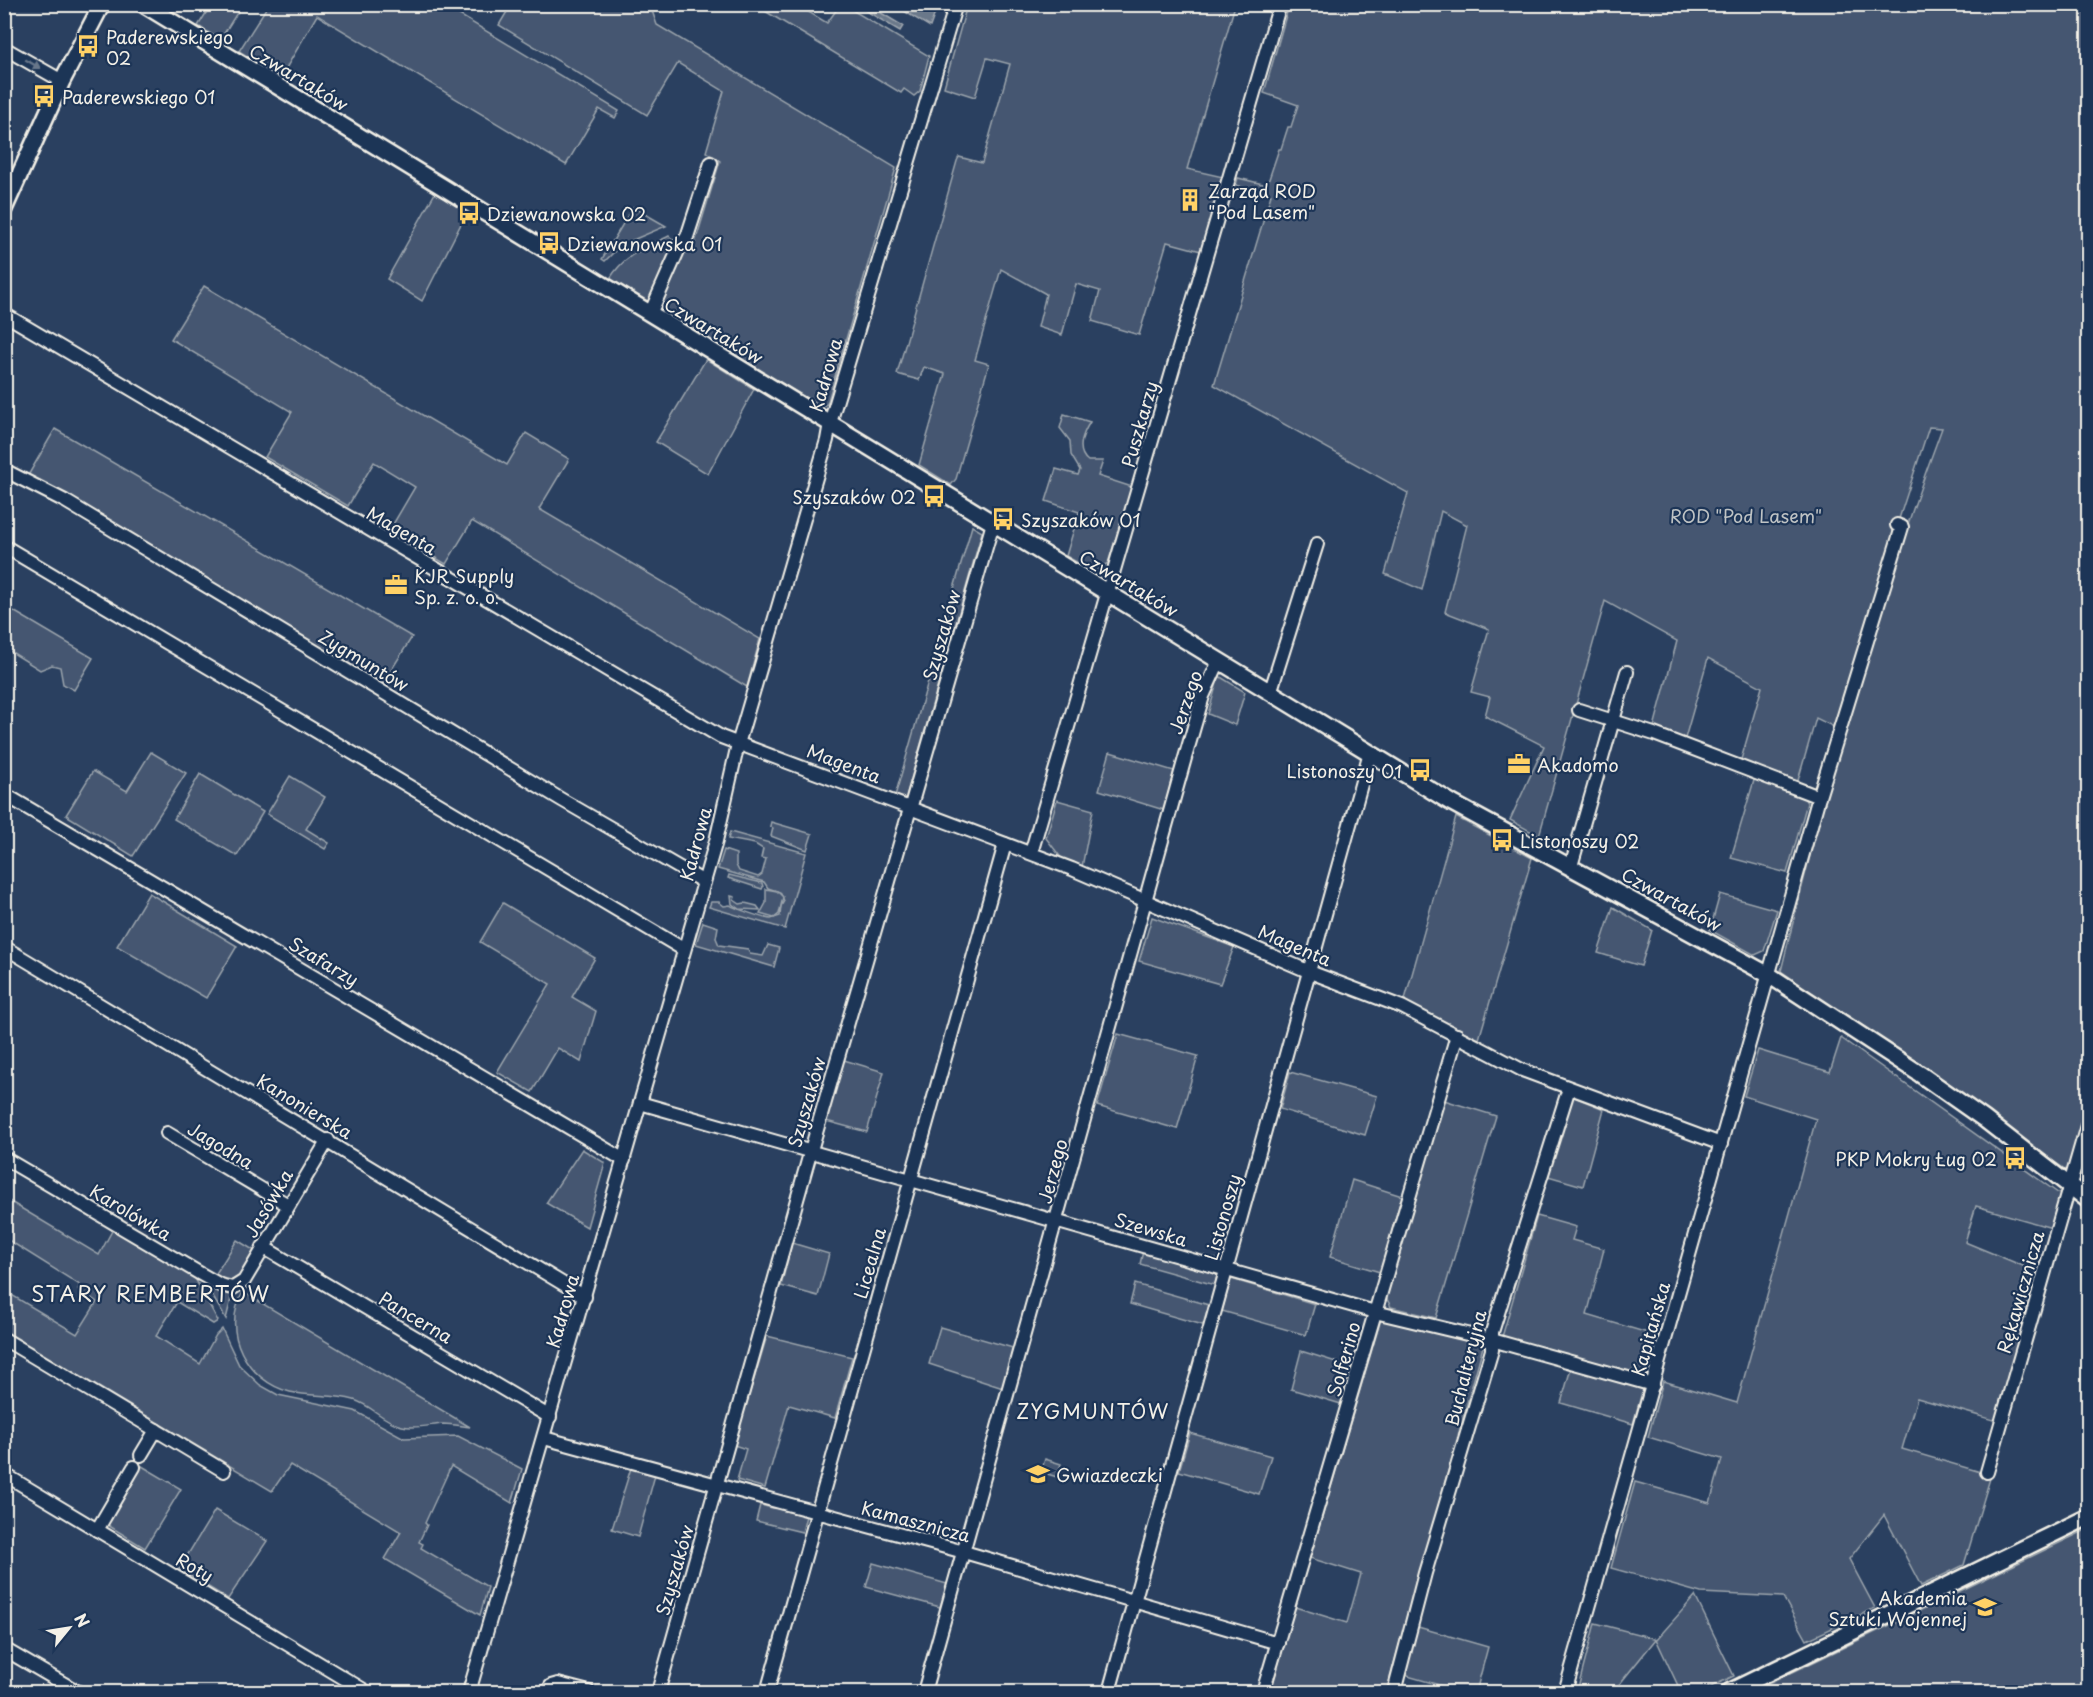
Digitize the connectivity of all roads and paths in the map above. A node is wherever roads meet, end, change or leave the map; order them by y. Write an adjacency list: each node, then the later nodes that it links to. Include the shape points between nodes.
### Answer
1 (102, 4): 6 (street)
2 (143, 4): 10 (street, Czwartaków)
3 (956, 4): 11 (street, Kadrowa)
4 (1280, 4): 17 (street, Puszkarzy)
5 (4, 48): 6 (street, one-way to 6)
6 (62, 81): 8 (street)
7 (711, 163): 10 (street, via 687,237)
8 (4, 209)
9 (4, 314): 23 (street, Magenta, via 690,720)
10 (650, 314): 11 (street, Czwartaków)
11 (830, 423): 13 (street, Czwartaków); 23 (street, Kadrowa)
12 (4, 470): 31 (street, Zygmuntów, via 64,501)
13 (993, 523): 17 (street, Czwartaków); 27 (street, Szyszaków)
14 (1897, 525): 26 (street, Kapitańska, via 1902,527)
15 (1317, 544): 20 (street)
16 (4, 546): 34 (street)
17 (1109, 593): 18 (street, Czwartaków); 29 (street, Puszkarzy)
18 (1219, 661): 20 (street, Czwartaków); 32 (street, Jerzego, via 1203,696)
19 (1626, 672): 22 (street)
20 (1270, 693): 24 (street, Czwartaków)
21 (1579, 710): 22 (street)
22 (1613, 720): 26 (street); 30 (street)
23 (738, 744): 27 (street, Magenta); 31 (street, Kadrowa)
24 (1370, 752): 30 (street, Czwartaków, via 1452,802); 35 (street, Listonoszy)
25 (4, 794): 46 (street, Szafarzy)
26 (1819, 797): 36 (street, Kapitańska)
27 (910, 808): 28 (street, Magenta); 44 (street, Szyszaków)
28 (1005, 844): 29 (street, Magenta); 47 (street, Licealna)
29 (1031, 854): 32 (street, Magenta)
30 (1571, 866): 36 (street, Czwartaków)
31 (704, 882): 34 (street, Kadrowa)
32 (1145, 902): 35 (street, Magenta); 51 (street, Jerzego)
33 (4, 948): 42 (street, Kanonierska)
34 (683, 949): 39 (street, Kadrowa)
35 (1310, 972): 37 (street, Magenta, via 1402,1007); 53 (street, Listonoszy)
36 (1769, 975): 43 (street, Kapitańska); 48 (street, Czwartaków, via 1920,1074)
37 (1457, 1035): 38 (street, Magenta, via 1522,1070); 56 (street, Solferino)
38 (1569, 1089): 43 (street, Magenta); 58 (street, Buchalteryjna, via 1514,1257)
39 (640, 1103): 44 (street, Szewska); 46 (street, Kadrowa)
40 (2088, 1122): 48 (street, Rękawicznicza)
41 (167, 1133): 50 (street, Jagodna)
42 (328, 1140): 50 (street, Jasówka); 55 (street, Kanonierska)
43 (1721, 1144): 59 (street, Kapitańska)
44 (811, 1150): 47 (street, Szewska); 68 (street, Szyszaków)
45 (4, 1158): 54 (street, Karolówka, via 209,1279 227,1287)
46 (624, 1160): 55 (street, Kadrowa)
47 (911, 1178): 51 (street, Szewska); 69 (street, Licealna)
48 (2069, 1185): 49 (street, Czwartaków); 66 (street, Rękawicznicza)
49 (2088, 1200)
50 (288, 1205): 52 (street, Jasówka)
51 (1057, 1220): 53 (street, Szewska); 72 (street, Jerzego)
52 (263, 1247): 54 (street, Jasówka); 60 (street, Pancerna)
53 (1226, 1270): 56 (street, Szewska); 73 (street, Listonoszy)
54 (241, 1285)
55 (585, 1297): 60 (street, Kadrowa)
56 (1375, 1312): 58 (street, Szewska); 74 (street, Solferino)
57 (4, 1339): 61 (street)
58 (1492, 1340): 59 (street, Szewska); 86 (street, Buchalteryjna)
59 (1653, 1385): 87 (street, Kapitańska)
60 (550, 1418): 62 (street, Kadrowa)
61 (156, 1430): 63 (street); 65 (street)
62 (544, 1437): 68 (street, Kamasznicza); 78 (street, Kadrowa)
63 (141, 1455)
64 (134, 1467): 71 (street)
65 (224, 1471)
66 (1987, 1472)
67 (4, 1474): 71 (street, Roty)
68 (717, 1485): 69 (street, Kamasznicza); 81 (street, Szyszaków)
69 (819, 1514): 72 (street, Kamasznicza); 82 (street, Licealna)
70 (2088, 1517): 88 (street)
71 (97, 1530): 77 (street, Roty)
72 (964, 1552): 73 (street, Kamasznicza); 83 (street, Jerzego)
73 (1135, 1601): 74 (street, Kamasznicza); 84 (street, Listonoszy)
74 (1278, 1643): 85 (street, Solferino)
75 (4, 1649): 76 (street)
76 (78, 1692)
77 (367, 1692)
78 (469, 1692)
79 (547, 1692): 80 (street, via 558,1684)
80 (589, 1692)
81 (658, 1692)
82 (767, 1692)
83 (924, 1692)
84 (1109, 1692)
85 (1263, 1692)
86 (1394, 1692)
87 (1565, 1692)
88 (1729, 1692)

